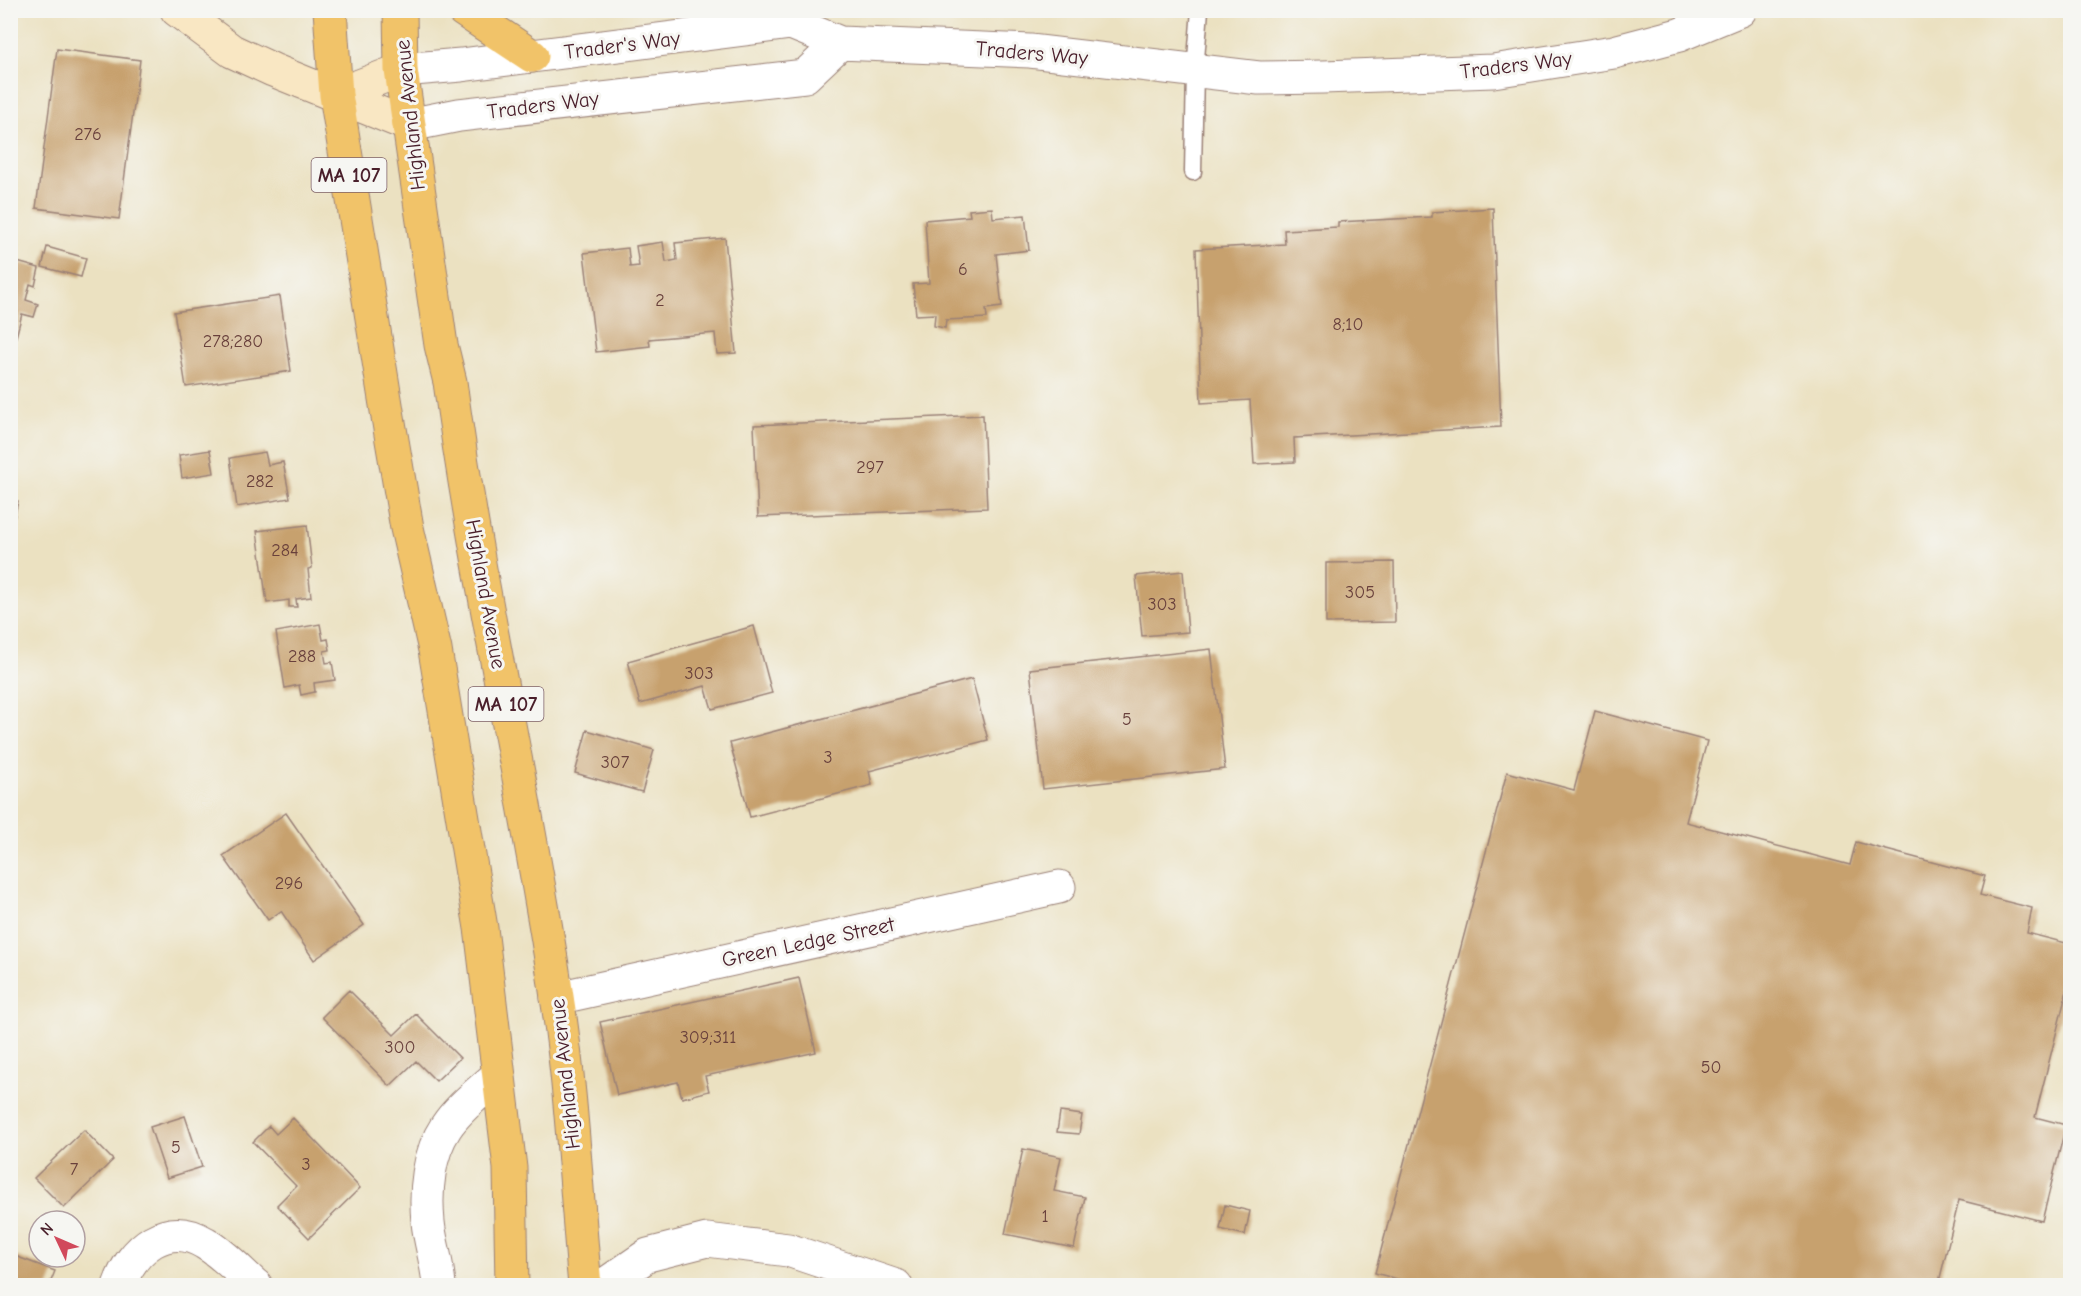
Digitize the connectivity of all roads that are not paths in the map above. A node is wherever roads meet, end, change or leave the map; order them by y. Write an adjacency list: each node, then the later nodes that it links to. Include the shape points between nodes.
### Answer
1 (177, 10): 11 (street, via 232,51)
2 (330, 10): 11 (main road, MA 107)
3 (400, 10): 9 (main road, Highland Avenue / MA 107)
4 (463, 10): 8 (main road)
5 (1200, 10): 10 (lane)
6 (1740, 10): 10 (street, Traders Way, via 1679,35 1614,52 1493,71 1259,78)
7 (840, 43): 8 (street, Trader's Way, via 791,23); 10 (street, Traders Way, via 1030,51); 12 (street, Traders Way, via 805,76 459,115)
8 (532, 56): 9 (street, Trader's Way)
9 (401, 70): 11 (street); 12 (main road, Highland Avenue / MA 107)
10 (1195, 71): 13 (lane)
11 (336, 95): 12 (street); 16 (main road, MA 107, via 407,528 435,650 457,777 481,928)
12 (409, 125): 15 (main road, Highland Avenue / MA 107, via 441,345)
13 (1193, 172)
14 (1059, 887): 15 (street, Green Ledge Street)
15 (557, 998): 21 (main road, Highland Avenue / MA 107)
16 (498, 1075): 19 (street, via 446,1127 434,1150 428,1221); 20 (main road, MA 107, via 510,1168)
17 (119, 1286): 18 (street, via 135,1256 154,1239 182,1233 205,1243)
18 (256, 1286)
19 (439, 1286)
20 (512, 1286)
21 (585, 1286)
22 (603, 1286): 23 (street, via 648,1255 707,1240 788,1250)
23 (896, 1286)

